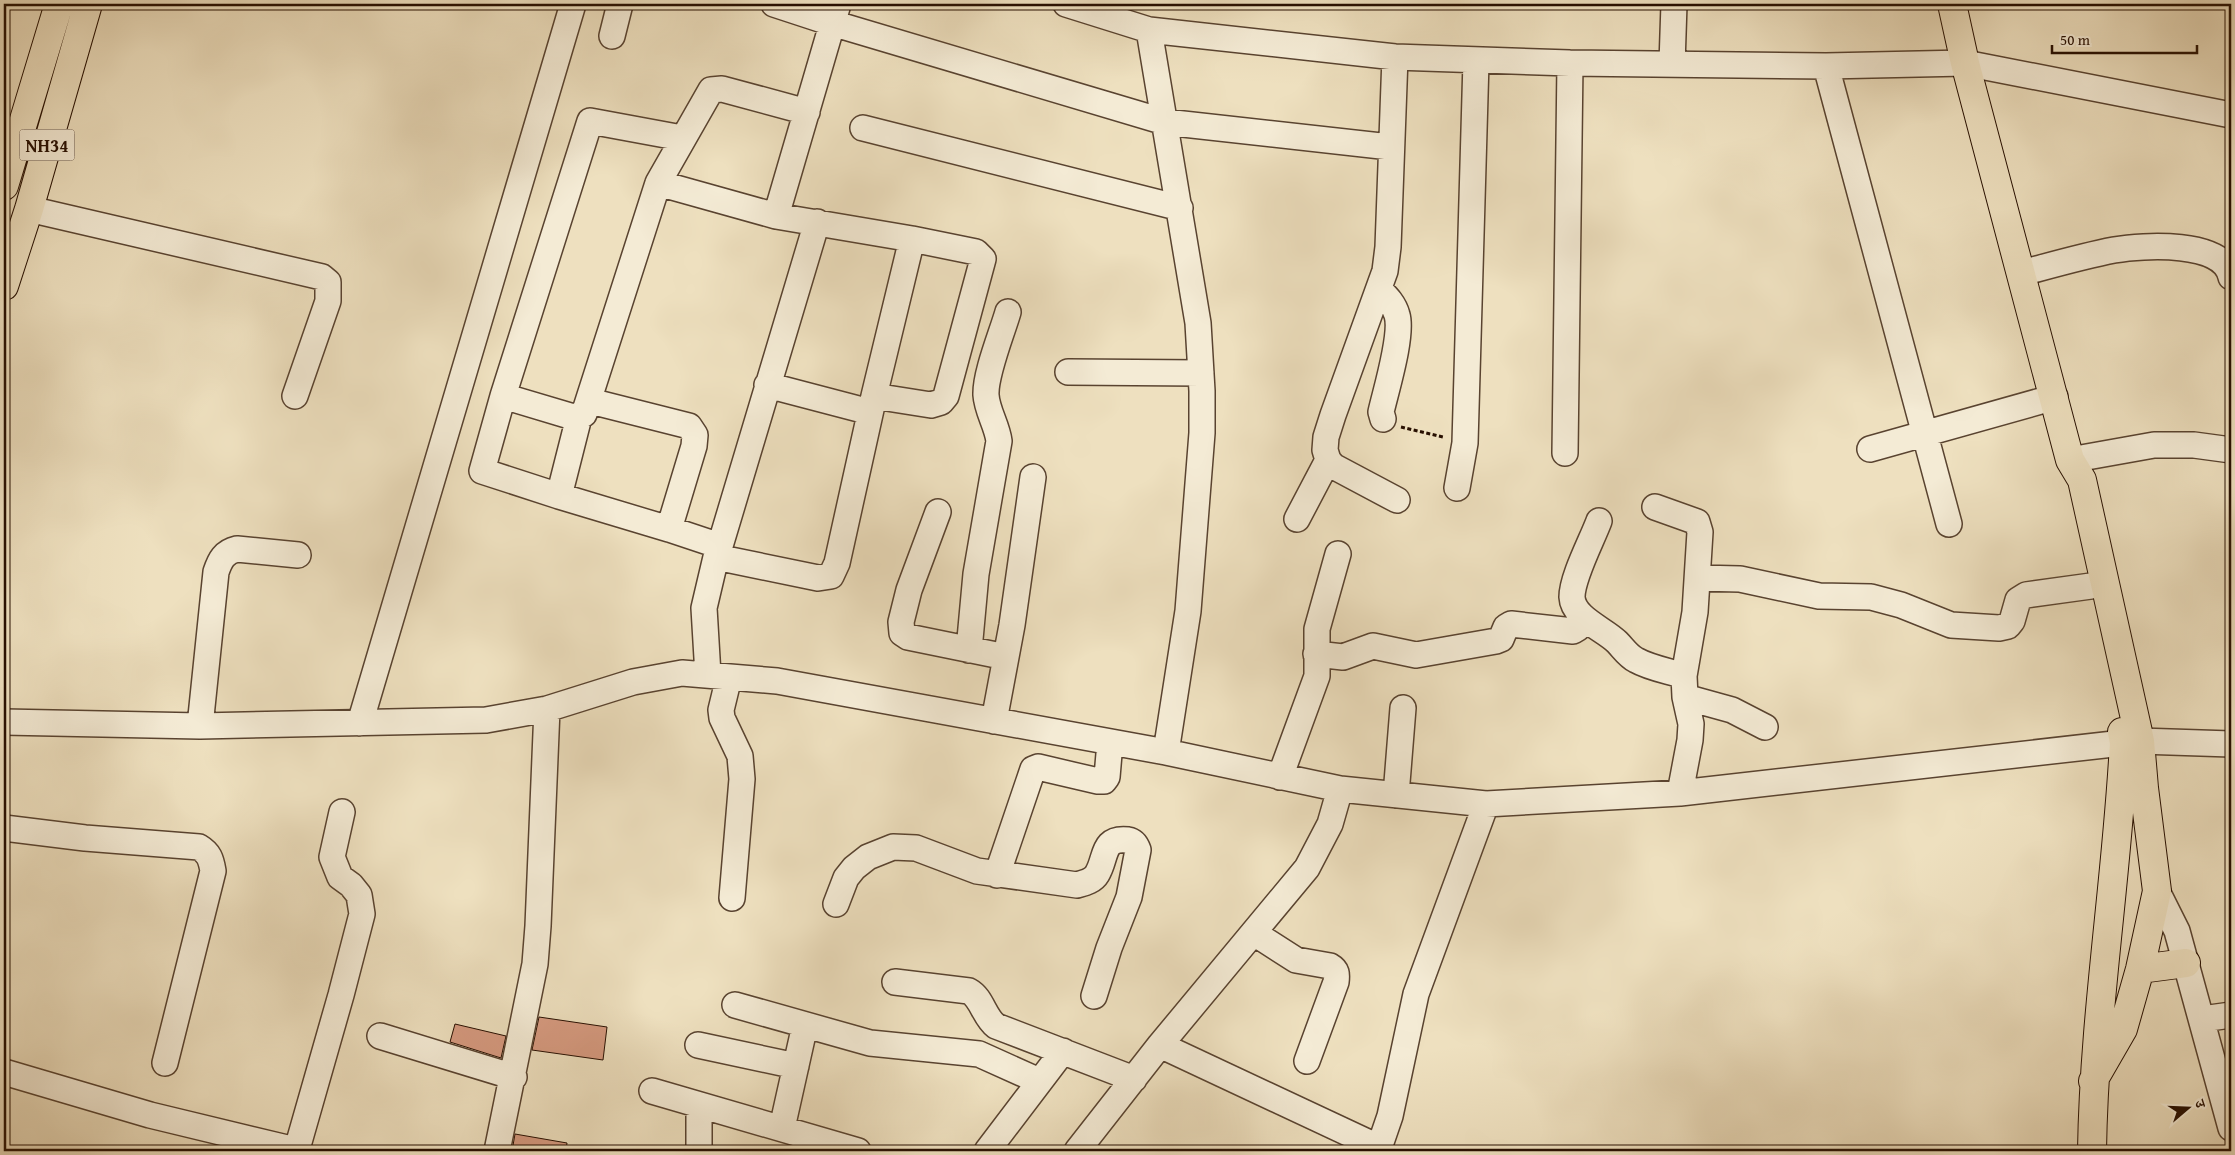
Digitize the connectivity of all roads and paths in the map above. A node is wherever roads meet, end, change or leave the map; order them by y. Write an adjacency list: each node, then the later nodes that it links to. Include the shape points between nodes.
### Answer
1 (59, 4): 25 (main road, NH34)
2 (88, 4): 27 (main road, NH34)
3 (573, 4): 77 (street)
4 (620, 4): 11 (street)
5 (774, 4): 9 (street)
6 (1066, 4): 10 (street)
7 (1674, 4): 16 (street)
8 (1952, 4): 15 (main road)
9 (835, 14): 18 (street); 20 (street)
10 (1140, 19): 12 (street); 20 (street)
11 (612, 36)
12 (1395, 57): 13 (street); 23 (street)
13 (1476, 61): 14 (street); 46 (street)
14 (1570, 63): 16 (street); 49 (street)
15 (1964, 63): 17 (street); 19 (street); 33 (main road)
16 (1672, 64): 17 (street)
17 (1826, 66): 45 (street)
18 (807, 112): 22 (street, via 716,88 706,96); 28 (street)
19 (2231, 115)
20 (1165, 122): 23 (street); 26 (street)
21 (863, 128): 26 (street)
22 (682, 138): 24 (street); 40 (street, via 590,121)
23 (1390, 147): 34 (street, via 1388,247)
24 (658, 183): 28 (street); 43 (street)
25 (4, 186)
26 (1180, 208): 37 (street, via 1198,323)
27 (29, 209): 31 (main road, NH34); 39 (street, via 322,277 328,282 328,301)
28 (776, 216): 29 (street)
29 (817, 222): 30 (street); 38 (street)
30 (912, 239): 42 (street); 42 (street, via 976,252 983,259 946,396 941,402 931,405)
31 (6, 270)
32 (2231, 272): 33 (street, via 2209,253 2173,247 2116,250)
33 (2022, 273): 41 (main road)
34 (1379, 289): 44 (street, via 1391,302 1397,316 1398,331 1381,412); 50 (street, via 1326,437)
35 (1008, 312): 68 (street, via 987,382 986,396 999,441 976,574)
36 (1068, 372): 37 (street)
37 (1201, 373): 83 (street, via 1202,433 1188,611)
38 (767, 385): 42 (street); 62 (street)
39 (295, 396)
40 (503, 396): 43 (street); 54 (street, via 482,471)
41 (2055, 397): 45 (street); 51 (main road)
42 (872, 404): 62 (street, via 837,564 831,576 818,578)
43 (584, 409): 54 (street); 61 (street, via 689,426 695,435 694,446)
44 (1383, 418): 46 (path, via 1388,424)
45 (1925, 434): 47 (street); 60 (street)
46 (1465, 443): 53 (street)
47 (1870, 449)
48 (2231, 450): 51 (street, via 2154,444)
49 (1565, 453)
50 (1328, 460): 55 (street, via 1333,466); 58 (street)
51 (2070, 460): 66 (main road, via 2066,481); 81 (main road, via 2082,480)
52 (1033, 477): 70 (street)
53 (1457, 488)
54 (559, 496): 61 (street)
55 (1397, 500)
56 (1655, 507): 65 (street, via 1697,522 1700,532)
57 (938, 512): 68 (street, via 909,590 900,628 908,637)
58 (1297, 519)
59 (1599, 521): 67 (street, via 1574,586 1572,599)
60 (1949, 524)
61 (669, 529): 62 (street)
62 (718, 551): 71 (street, via 704,608)
63 (1338, 554): 69 (street, via 1321,612)
64 (298, 555): 78 (street, via 237,549 230,550 219,563)
65 (1698, 578): 66 (street, via 1740,579 1819,596 1871,597 1951,625 1999,628 2008,626 2014,606 2026,595); 72 (street)
66 (2091, 586): 81 (main road)
67 (1582, 616): 69 (street, via 1578,628 1573,631 1511,624 1501,639 1428,653 1407,654 1373,646 1343,657); 72 (street, via 1616,641 1630,657)
68 (969, 650): 70 (street)
69 (1316, 654): 84 (street, via 1317,676)
70 (1006, 657): 75 (street)
71 (718, 676): 74 (street, via 682,673 633,682); 75 (street, via 777,681); 94 (street, via 722,718 740,756 742,779)
72 (1684, 686): 79 (street); 86 (street, via 1691,724)
73 (1403, 708): 87 (street)
74 (547, 709): 77 (street, via 486,720); 115 (street, via 535,964)
75 (994, 721): 80 (street)
76 (4, 722): 78 (street)
77 (360, 723): 78 (street)
78 (200, 726)
79 (1765, 727)
80 (1110, 742): 83 (street); 92 (street, via 1104,781 1038,767 1033,769)
81 (2132, 742): 82 (street); 86 (street); 90 (main road)
82 (2231, 744)
83 (1166, 752): 84 (street)
84 (1280, 777): 85 (street)
85 (1340, 790): 87 (street); 98 (street, via 1330,824 1312,860)
86 (1680, 793): 88 (street)
87 (1396, 795): 88 (street)
88 (1486, 804): 124 (street, via 1416,994 1390,1116)
89 (342, 812): 123 (street, via 332,857 340,877 359,896 362,914 299,1142)
90 (2134, 812): 93 (main road); 96 (main road)
91 (4, 828): 112 (street, via 199,847 207,852 213,871)
92 (997, 875): 95 (street, via 960,866 916,848 892,847 868,857 854,868 846,878); 102 (street, via 1077,884 1087,882 1097,874 1113,841 1119,839 1136,844 1138,850 1129,897)
93 (2157, 891): 97 (main road); 99 (street, via 2177,931)
94 (732, 898)
95 (836, 904)
96 (2108, 927): 97 (main road); 118 (main road)
97 (2149, 932): 100 (main road)
98 (1254, 933): 109 (street); 111 (street, via 1296,960 1330,966 1337,974)
99 (2186, 963): 100 (main road); 105 (street)
100 (2140, 969): 118 (main road, via 2124,1029)
101 (895, 982): 110 (street, via 969,991 975,994 986,1016 996,1026)
102 (1094, 996)
103 (735, 1005): 106 (street)
104 (2231, 1014): 105 (street)
105 (2202, 1019): 122 (street)
106 (805, 1025): 113 (street); 117 (street, via 870,1043 979,1054)
107 (380, 1036): 115 (street)
108 (698, 1045): 113 (street)
109 (1160, 1045): 116 (street); 124 (street)
110 (1063, 1051): 116 (street); 117 (street)
111 (1307, 1061)
112 (164, 1063)
113 (796, 1066): 121 (street)
114 (4, 1072): 123 (street, via 150,1115)
115 (514, 1077): 126 (street)
116 (1134, 1079): 125 (street)
117 (1039, 1081): 129 (street)
118 (2093, 1081): 130 (main road)
119 (652, 1091): 120 (street)
120 (699, 1105): 121 (street); 127 (street)
121 (782, 1128): 128 (street)
122 (2231, 1128)
123 (294, 1149)
124 (1379, 1149)
125 (1081, 1150)
126 (497, 1151)
127 (699, 1151)
128 (858, 1151)
129 (987, 1151)
130 (2092, 1151)

